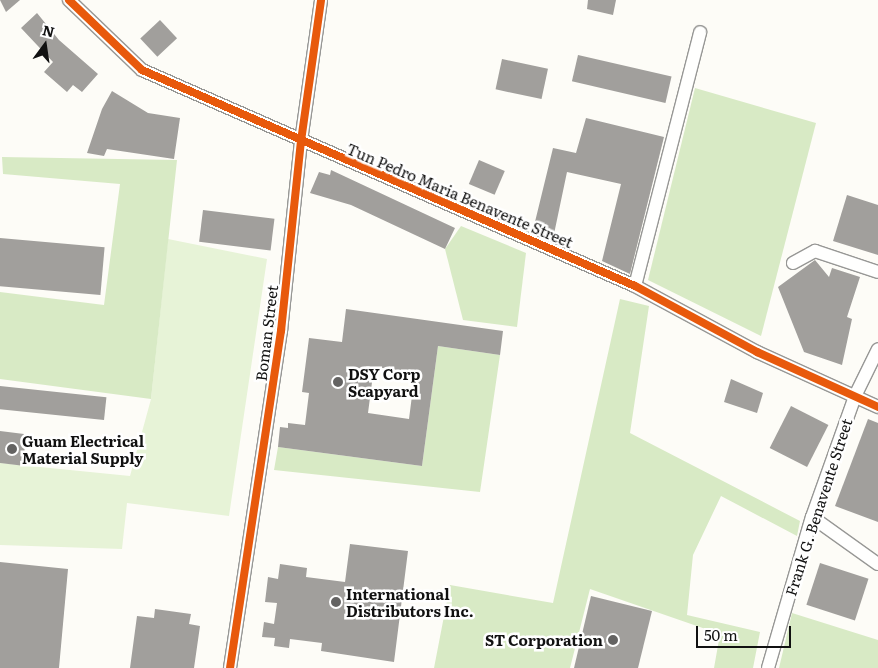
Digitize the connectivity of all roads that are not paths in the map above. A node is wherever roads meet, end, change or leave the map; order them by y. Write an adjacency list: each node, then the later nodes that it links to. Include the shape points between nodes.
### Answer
1 (69, 0): 4 (street, Tun Pedro Maria Benavente Street, via 142,70)
2 (321, 0): 4 (street, Boman Street)
3 (700, 32): 7 (street)
4 (301, 141): 7 (street, Tun Pedro Maria Benavente Street); 13 (street, Boman Street, via 281,332)
5 (793, 263): 6 (street, via 815,252)
6 (878, 272)
7 (635, 286): 9 (street, Tun Pedro Maria Benavente Street, via 757,352)
8 (878, 349): 9 (street, Frank G. Benavente Street)
9 (855, 396): 10 (street, Tun Pedro Maria Benavente Street); 11 (street, Frank G. Benavente Street)
10 (878, 407)
11 (812, 517): 12 (street); 14 (street, Frank G. Benavente Street)
12 (878, 564)
13 (230, 668)
14 (768, 668)

